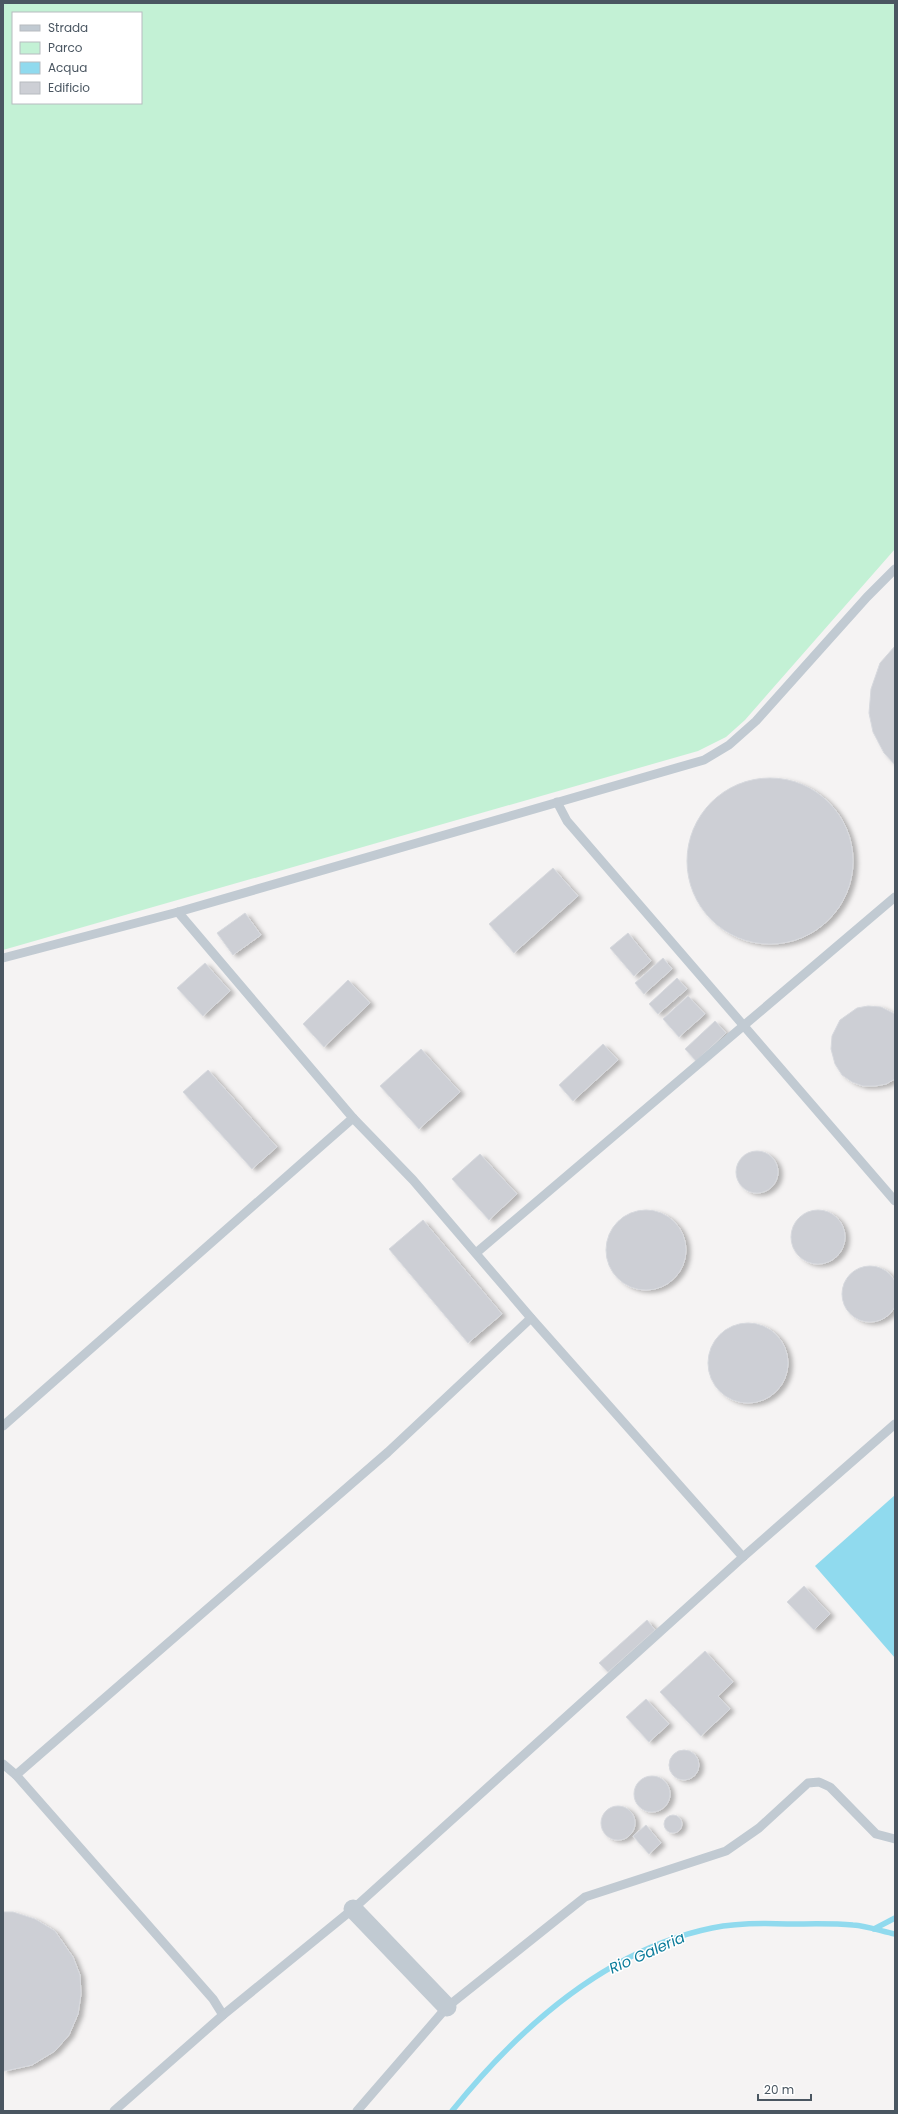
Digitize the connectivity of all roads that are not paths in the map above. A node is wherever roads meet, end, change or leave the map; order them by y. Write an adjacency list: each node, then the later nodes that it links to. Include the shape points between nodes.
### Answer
1 (895, 569): 2 (lane, via 756,721 730,745 704,760)
2 (556, 802): 4 (lane, via 520,815); 6 (lane, via 567,821)
3 (895, 897): 6 (lane)
4 (178, 912): 5 (lane); 7 (lane)
5 (3, 958)
6 (743, 1027): 8 (lane); 9 (lane)
7 (353, 1118): 9 (lane, via 413,1180); 12 (lane)
8 (895, 1201)
9 (476, 1253): 10 (lane)
10 (531, 1318): 13 (lane); 15 (lane, via 388,1452)
11 (895, 1424): 13 (lane)
12 (3, 1426)
13 (743, 1557): 17 (lane)
14 (3, 1764): 15 (lane)
15 (16, 1774): 19 (lane, via 213,1999)
16 (895, 1839): 18 (lane, via 876,1834 830,1787 819,1782 808,1783 760,1828 726,1850 585,1897)
17 (353, 1910): 18 (street); 19 (lane)
18 (446, 2007): 21 (lane)
19 (223, 2015): 20 (lane)
20 (114, 2111)
21 (357, 2111)

